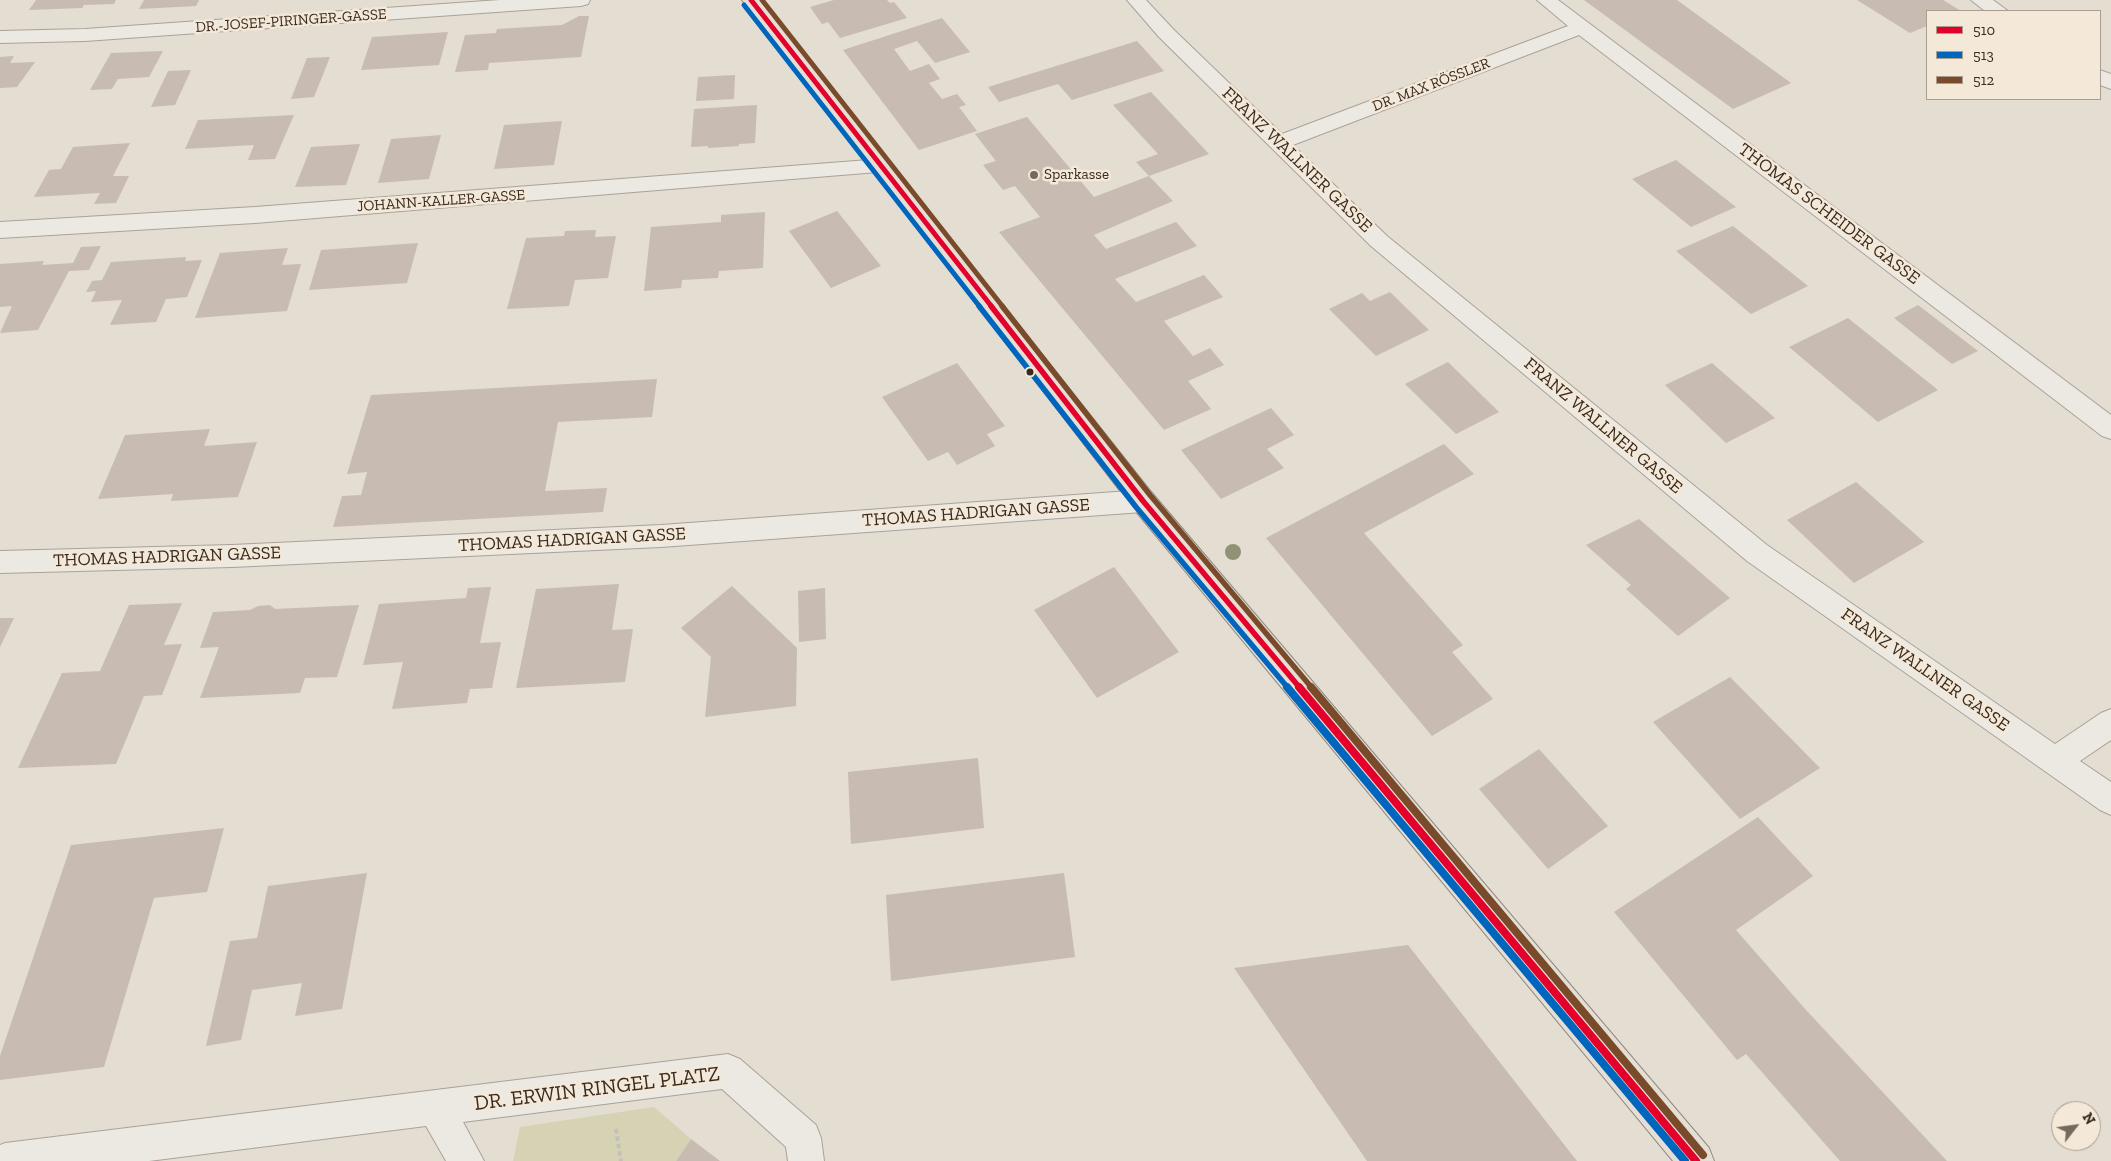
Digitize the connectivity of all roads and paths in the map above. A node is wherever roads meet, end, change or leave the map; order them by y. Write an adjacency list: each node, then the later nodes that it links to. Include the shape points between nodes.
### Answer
1 (581, 0): 8 (street, DR.-JOSEF-PIRINGER-GASSE, via 85,35)
2 (751, 0): 10 (main road)
3 (1136, 0): 9 (street, FRANZ WALLNER GASSE)
4 (1546, 0): 7 (street, THOMAS SCHEIDER GASSE)
5 (1980, 0): 6 (street)
6 (1996, 10)
7 (1582, 27): 9 (street, DR. MAX RÖSSLER); 12 (street, THOMAS SCHEIDER GASSE)
8 (0, 37)
9 (1279, 143): 16 (street, FRANZ WALLNER GASSE, via 1380,241 1757,553)
10 (882, 166): 11 (street, JOHANN-KALLER-GASSE, via 256,215); 13 (main road)
11 (0, 230)
12 (2111, 429)
13 (1143, 501): 14 (street, THOMAS HADRIGAN GASSE, via 661,536 232,556); 22 (main road)
14 (0, 562)
15 (2111, 723): 16 (street)
16 (2055, 761): 17 (street, FRANZ WALLNER GASSE)
17 (2111, 800)
18 (436, 1108): 19 (street, DR. ERWIN RINGEL PLATZ); 20 (street); 21 (street, DR. ERWIN RINGEL PLATZ, via 728,1071 804,1138)
19 (5, 1161)
20 (466, 1161)
21 (806, 1161)
22 (1696, 1161)

